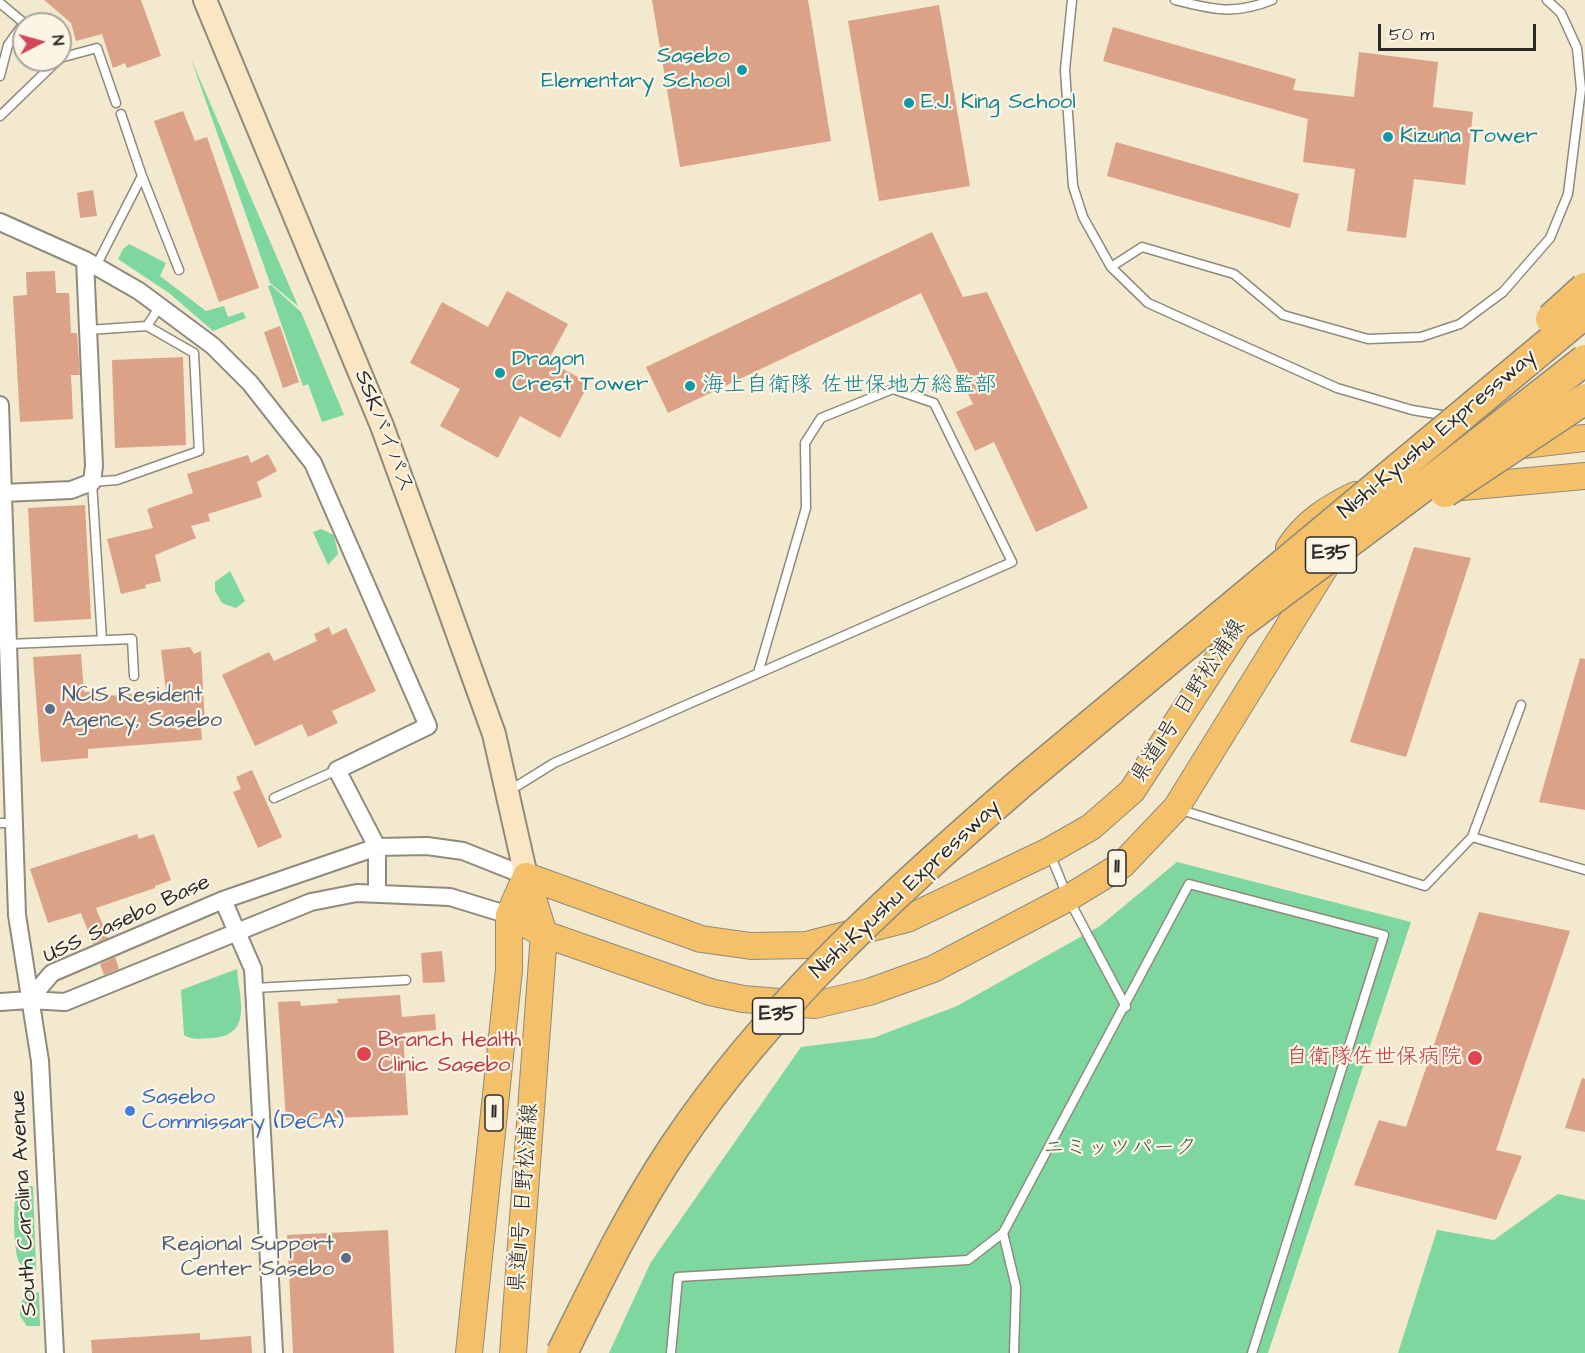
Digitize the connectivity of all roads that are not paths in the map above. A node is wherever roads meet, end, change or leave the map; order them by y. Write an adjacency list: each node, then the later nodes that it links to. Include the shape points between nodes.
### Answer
1 (205, 0): 46 (street, SSKバイパス, via 382,426 494,734)
2 (1072, 0): 16 (lane, via 1065,70 1073,186 1083,218)
3 (1175, 0): 4 (lane, via 1215,10 1248,10)
4 (1272, 0)
5 (1547, 0): 16 (lane, via 1561,13 1577,48 1581,89 1568,194 1550,238 1503,292 1460,324 1421,337 1368,339 1283,315 1234,274 1142,247)
6 (0, 3): 9 (lane, via 24,23 8,45)
7 (72, 55): 10 (lane, via 97,48)
8 (46, 72): 12 (lane)
9 (0, 76)
10 (116, 102)
11 (121, 114): 13 (lane)
12 (0, 116)
13 (142, 176): 15 (lane); 17 (lane)
14 (0, 222): 15 (street)
15 (90, 263): 19 (street); 22 (street)
16 (1111, 267): 26 (lane, via 1148,303 1336,388 1412,410)
17 (179, 270)
18 (1585, 288): 36 (highway, bridge)
19 (160, 306): 21 (lane); 45 (street, via 228,361 313,463 428,726)
20 (1585, 313): 36 (highway, Nishi-Kyushu Expressway / E35, bridge)
21 (147, 326): 22 (lane); 33 (lane, via 194,353 199,451 117,480)
22 (88, 330): 33 (street)
23 (1585, 360): 38 (highway, Nishi-Kyushu Expressway / E35, bridge)
24 (1585, 399): 38 (highway, bridge)
25 (0, 405): 31 (street, South Carolina Avenue)
26 (1468, 420)
27 (1491, 424): 28 (lane)
28 (1513, 429)
29 (1525, 431): 30 (lane)
30 (1577, 439): 52 (main road, 県道11号 日野松浦線 / 11, via 1453,454 1388,477 1321,512 1299,533 1132,790 1091,827)
31 (1, 441): 34 (street, South Carolina Avenue)
32 (1585, 476): 48 (main road, 県道11号 日野松浦線 / 11, via 1458,486 1401,505 1352,536 1332,556)
33 (92, 482): 34 (street, via 71,490); 39 (lane)
34 (3, 493): 35 (street, South Carolina Avenue)
35 (2, 522): 37 (street, South Carolina Avenue)
36 (1319, 532): 44 (highway, Nishi-Kyushu Expressway / E35, bridge)
37 (3, 601): 40 (street, South Carolina Avenue)
38 (1230, 631): 44 (highway, Nishi-Kyushu Expressway / E35, bridge)
39 (102, 640): 40 (lane); 42 (lane, via 132,639)
40 (8, 644): 49 (street, South Carolina Avenue)
41 (758, 673): 41 (lane, via 806,508 805,443 821,418 893,389 934,403 1012,562); 46 (lane, via 554,763)
42 (134, 676)
43 (1521, 705): 50 (lane)
44 (1070, 741): 71 (highway, Nishi-Kyushu Expressway / E35, bridge, via 941,851 813,977 738,1062 676,1146 619,1236)
45 (337, 770): 47 (lane); 51 (street)
46 (508, 791): 54 (street, SSKバイパス)
47 (274, 798)
48 (1176, 808): 50 (lane, via 1425,886); 56 (main road, 県道11号 日野松浦線 / 11, via 1122,865)
49 (7, 823): 63 (street, South Carolina Avenue)
50 (1472, 837): 53 (lane)
51 (377, 847): 54 (street, USS Sasebo Base, via 427,846 463,851); 55 (street); 57 (street, USS Sasebo Base)
52 (1049, 851): 54 (main road, 県道11号 日野松浦線 / 11, via 907,919 806,945 751,946 701,939); 56 (lane)
53 (1585, 870)
54 (526, 876): 58 (main road, 県道11号 日野松浦線 / 11); 60 (main road, 県道11号 日野松浦線 / 11)
55 (377, 893): 58 (street, USS Sasebo Base, via 450,897); 59 (street, USS Sasebo Base, via 357,892 311,902)
56 (1068, 898): 60 (main road, 県道11号 日野松浦線 / 11, via 933,969 869,992 815,1005 710,992); 65 (lane)
57 (223, 900): 59 (street); 63 (street, USS Sasebo Base, via 52,973)
58 (509, 915): 60 (main road, 県道11号 日野松浦線 / 11); 69 (main road, 県道11号 日野松浦線 / 11, via 509,970)
59 (238, 932): 62 (street, via 253,969); 63 (street, USS Sasebo Base, via 65,1002)
60 (544, 934): 70 (main road, 県道11号 日野松浦線 / 11)
61 (406, 980): 62 (lane)
62 (254, 988): 68 (street)
63 (29, 1000): 64 (street); 67 (street, South Carolina Avenue, via 40,1061)
64 (0, 1002)
65 (1126, 1007): 66 (lane); 74 (lane, via 1189,884 1384,936)
66 (1003, 1233): 72 (lane, via 968,1260 678,1277); 73 (lane, via 1016,1287)
67 (55, 1353)
68 (274, 1353)
69 (469, 1353)
70 (513, 1353)
71 (562, 1353)
72 (671, 1353)
73 (1014, 1353)
74 (1252, 1353)

